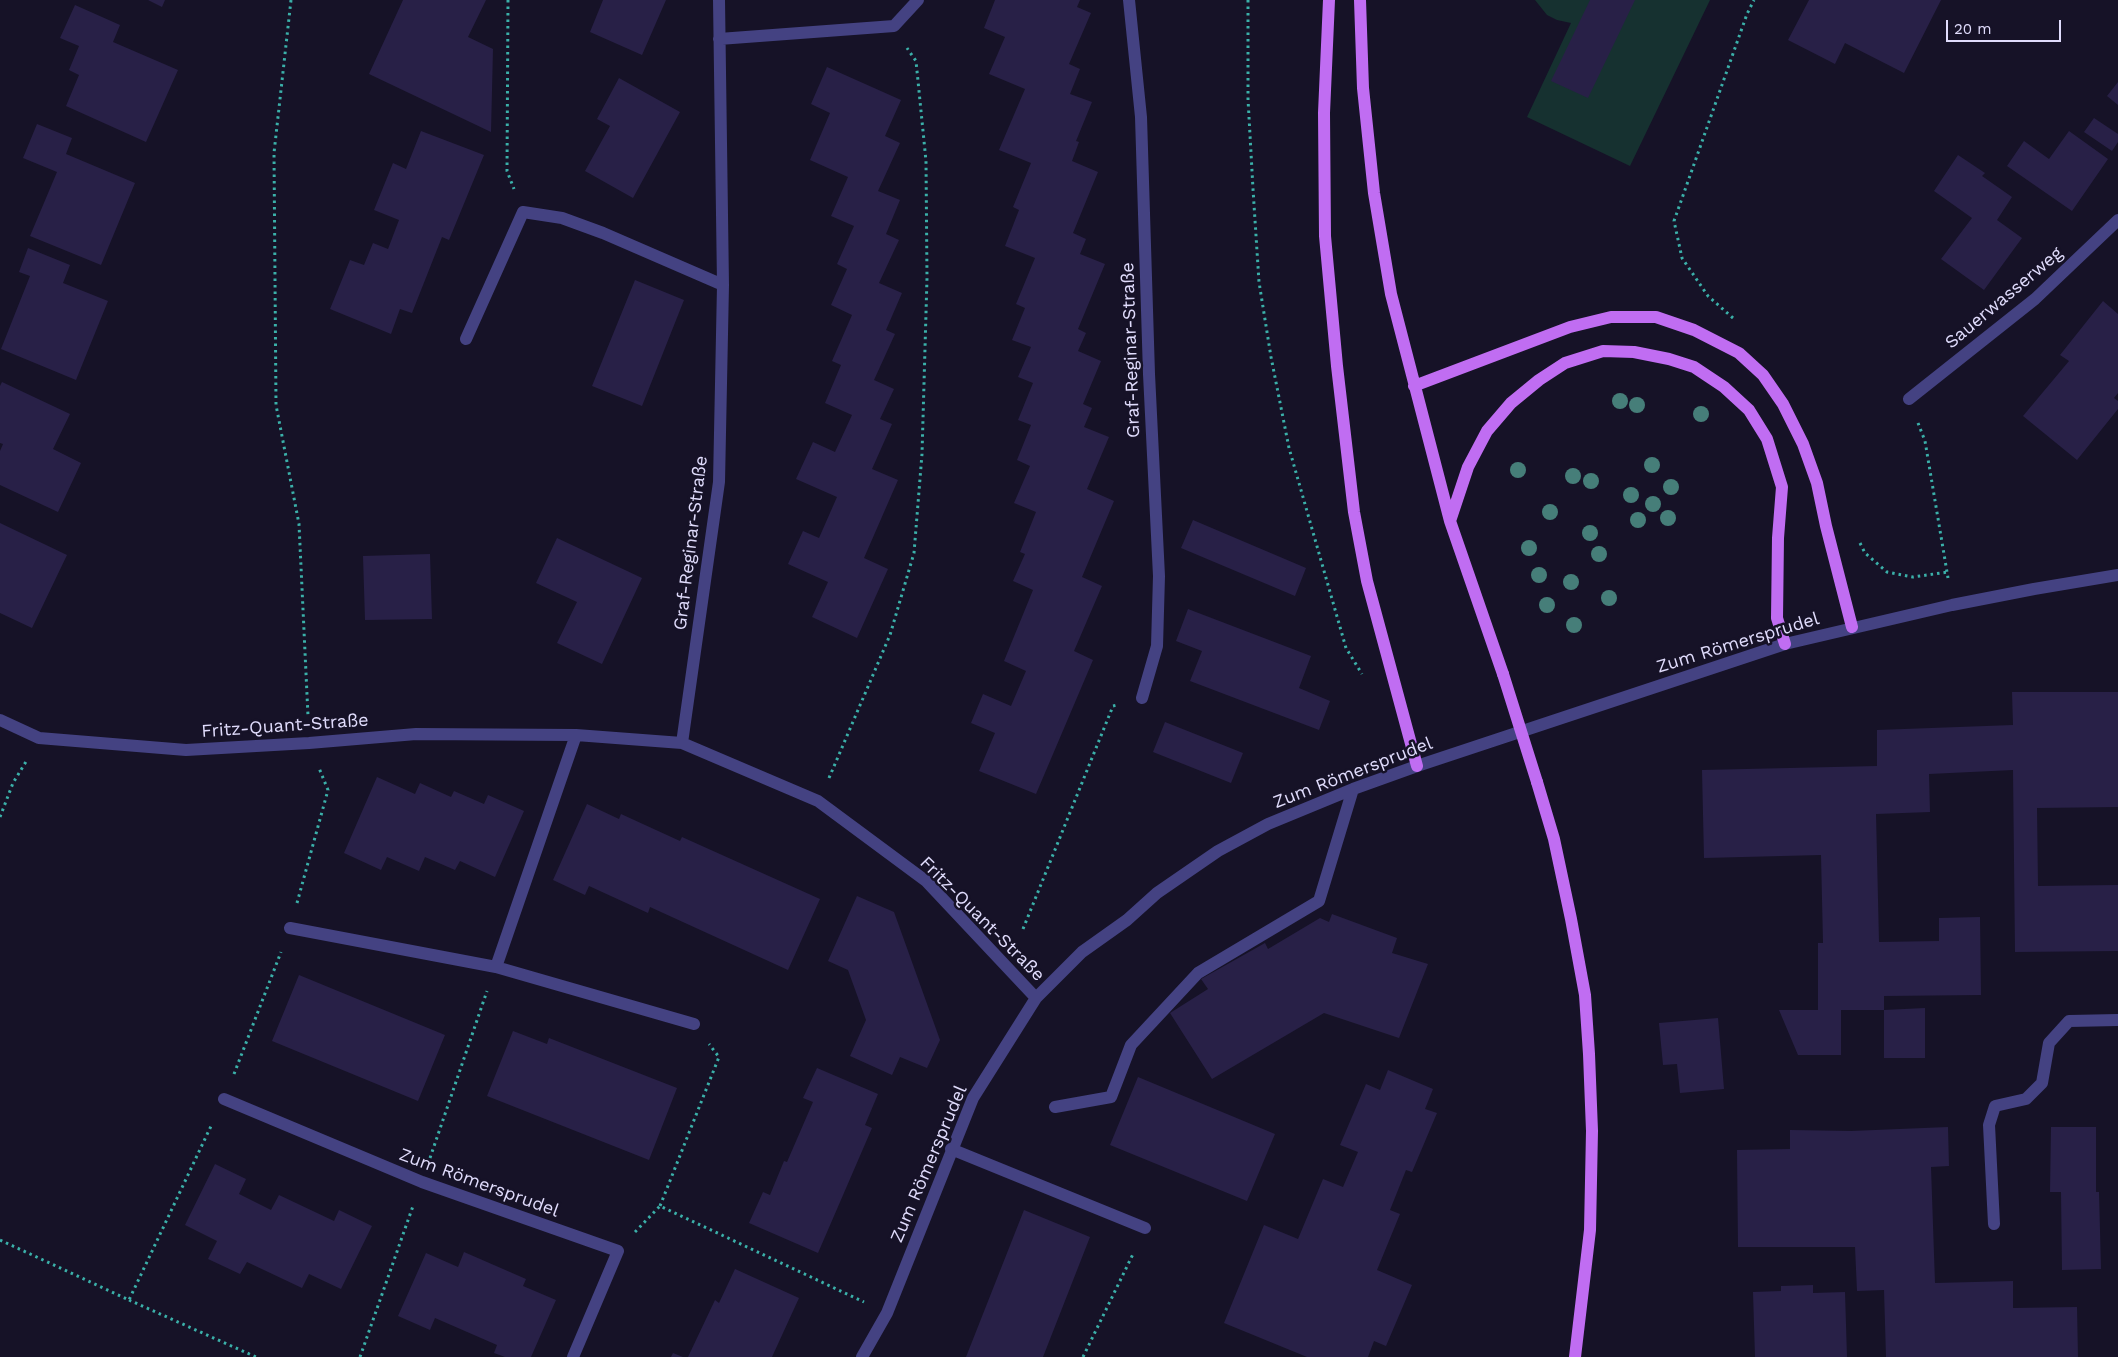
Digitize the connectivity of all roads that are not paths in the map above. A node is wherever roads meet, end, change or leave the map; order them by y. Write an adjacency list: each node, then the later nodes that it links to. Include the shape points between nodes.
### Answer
1 (719, 0): 6 (street, Graf-Reginar-Straße)
2 (918, 0): 6 (street, via 894,26)
3 (1129, 0): 16 (street, Graf-Reginar-Straße, via 1141,117 1159,576 1157,646)
4 (1329, 0): 20 (main road, via 1324,113 1325,236 1337,366 1354,512 1367,581)
5 (1360, 0): 10 (main road, via 1363,88 1374,193 1391,294)
6 (719, 39): 8 (street, Graf-Reginar-Straße)
7 (2118, 220): 11 (street, Sauerwasserweg, via 2035,299)
8 (723, 285): 9 (street, via 603,233 562,218 524,212); 19 (street, Graf-Reginar-Straße, via 719,482)
9 (466, 339)
10 (1414, 386): 12 (main road); 14 (main road, via 1570,327 1611,318 1656,318 1694,330 1738,353 1763,375 1783,404 1803,444 1817,483)
11 (1909, 399)
12 (1450, 521): 15 (main road, via 1468,467 1488,432 1511,403 1565,363 1603,352 1634,352 1694,367 1724,387 1749,410 1767,439 1782,486 1777,618); 34 (main road, bridge, via 1503,674 1554,839 1584,995 1592,1131 1590,1230)
13 (2118, 576): 14 (street, Zum Römersprudel, via 2034,589)
14 (1852, 627): 15 (street, Zum Römersprudel)
15 (1785, 644): 20 (street, Zum Römersprudel)
16 (1142, 698)
17 (0, 720): 18 (street, Fritz-Quant-Straße, via 39,738 186,750 416,734)
18 (576, 735): 19 (street, Fritz-Quant-Straße); 23 (street)
19 (682, 743): 24 (street, Fritz-Quant-Straße, via 818,801 926,882)
20 (1417, 766): 21 (street, Zum Römersprudel)
21 (1353, 789): 24 (street, Zum Römersprudel, via 1268,824 1218,851 1157,893 1127,920 1082,952); 28 (street, via 1319,901 1198,973 1131,1045 1111,1097)
22 (290, 928): 23 (street)
23 (496, 967): 26 (street)
24 (1036, 998): 29 (street, Zum Römersprudel, via 973,1098)
25 (2118, 1020): 30 (street, via 2068,1021 2050,1043 2042,1084 2026,1099 1995,1106 1989,1125)
26 (694, 1024)
27 (224, 1099): 32 (street, Zum Römersprudel, via 422,1182 618,1251)
28 (1055, 1108)
29 (951, 1148): 31 (street); 33 (street, Zum Römersprudel, via 887,1313)
30 (1994, 1224)
31 (1145, 1228)
32 (573, 1357)
33 (862, 1357)
34 (1575, 1357)

